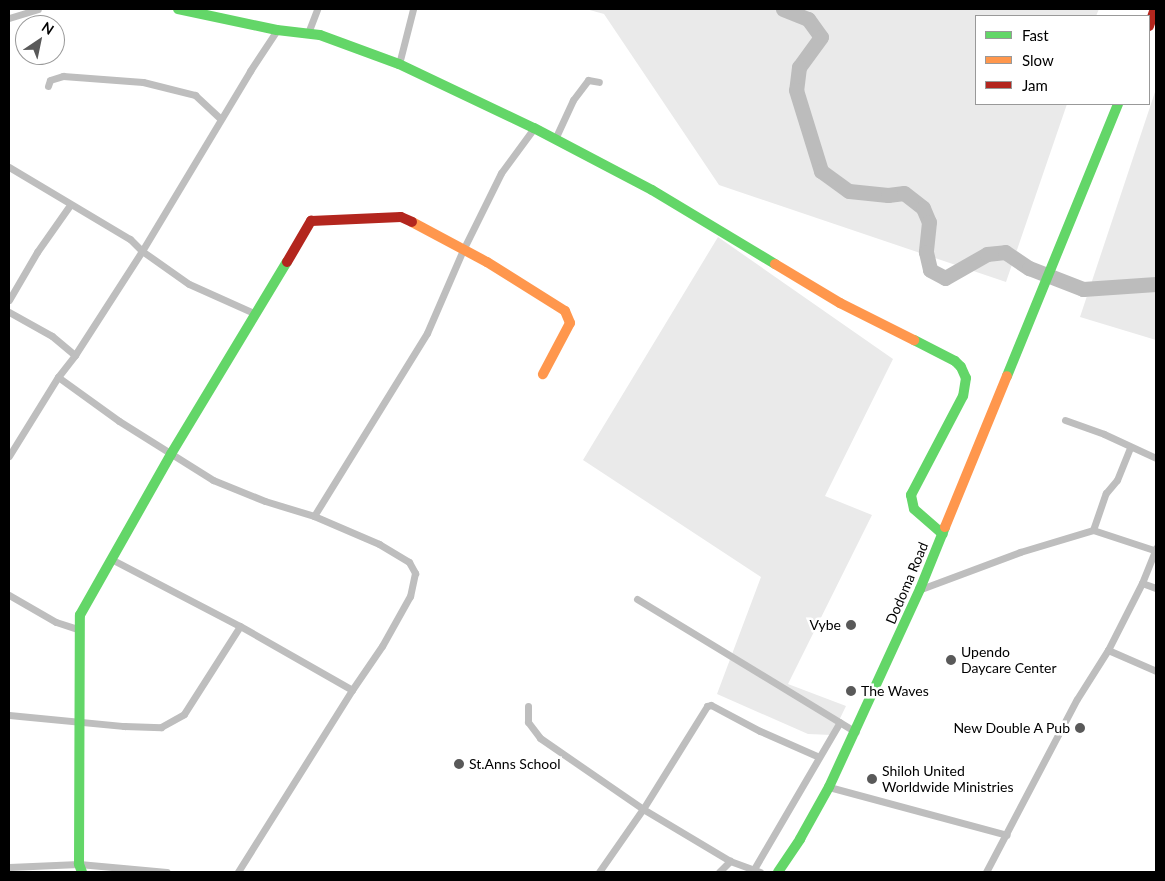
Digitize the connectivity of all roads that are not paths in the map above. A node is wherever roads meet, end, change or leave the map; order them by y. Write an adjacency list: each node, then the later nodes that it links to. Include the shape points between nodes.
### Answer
1 (38, 9): 6 (street)
2 (178, 9): 8 (main road)
3 (317, 9): 9 (street)
4 (413, 9): 10 (street)
5 (1155, 9): 7 (main road)
6 (9, 18)
7 (1150, 23)
8 (277, 30): 9 (main road); 14 (street)
9 (308, 33): 10 (main road, via 332,38)
10 (399, 64): 15 (main road)
11 (599, 82): 16 (street, via 588,80 573,100)
12 (48, 86): 14 (street, via 50,80 63,76 143,82 196,95)
13 (1118, 105): 34 (main road, Dodoma Road)
14 (221, 119): 20 (street)
15 (534, 128): 16 (main road); 19 (street, via 502,173)
16 (555, 139): 34 (main road, via 652,190 840,303 955,361 966,378 963,396 911,496 914,510)
17 (9, 167): 18 (street)
18 (70, 205): 20 (street, via 130,239); 21 (street, via 41,245)
19 (463, 250): 23 (main road, via 401,217 311,221); 25 (main road, via 566,311 570,323); 32 (street, via 426,334)
20 (142, 251): 23 (street, via 189,284); 24 (street)
21 (9, 300)
22 (9, 312): 24 (street, via 52,336)
23 (256, 314): 29 (main road)
24 (75, 355): 26 (street)
25 (543, 374)
26 (58, 377): 29 (street); 30 (street)
27 (1065, 420): 28 (street)
28 (1130, 447): 31 (street); 33 (street, via 1117,480 1106,493)
29 (171, 454): 32 (street, via 213,480 240,492); 36 (main road)
30 (9, 456)
31 (1156, 458)
32 (314, 516): 46 (street, via 379,544 409,562 415,573 413,587 402,610)
33 (1093, 530): 35 (street); 39 (street, via 1020,552)
34 (943, 534): 39 (main road, Dodoma Road)
35 (1155, 549): 37 (street)
36 (113, 560): 42 (street); 43 (main road, via 80,615)
37 (1142, 583): 38 (street); 44 (street)
38 (1156, 588)
39 (920, 589): 51 (main road, Dodoma Road)
40 (9, 595): 43 (street, via 56,622)
41 (637, 599): 50 (street)
42 (240, 626): 46 (street); 49 (street, via 180,718 156,729)
43 (78, 629): 49 (main road)
44 (1108, 650): 45 (street); 55 (street, via 1077,699)
45 (1156, 671)
46 (352, 690): 61 (street)
47 (528, 706): 54 (street, via 528,722 540,738)
48 (9, 715): 49 (street)
49 (78, 722): 58 (main road)
50 (840, 722): 51 (street); 52 (street)
51 (856, 732): 53 (main road, Dodoma Road)
52 (819, 758): 54 (street, via 760,732 711,705 707,706); 59 (street)
53 (829, 787): 55 (street); 64 (main road, Dodoma Road)
54 (643, 809): 56 (street); 62 (street)
55 (1007, 835): 65 (street)
56 (730, 861): 59 (street); 63 (street)
57 (9, 867): 58 (street)
58 (81, 868): 60 (street)
59 (757, 870)
60 (167, 872)
61 (238, 872)
62 (599, 872)
63 (719, 872)
64 (778, 872)
65 (986, 872)

